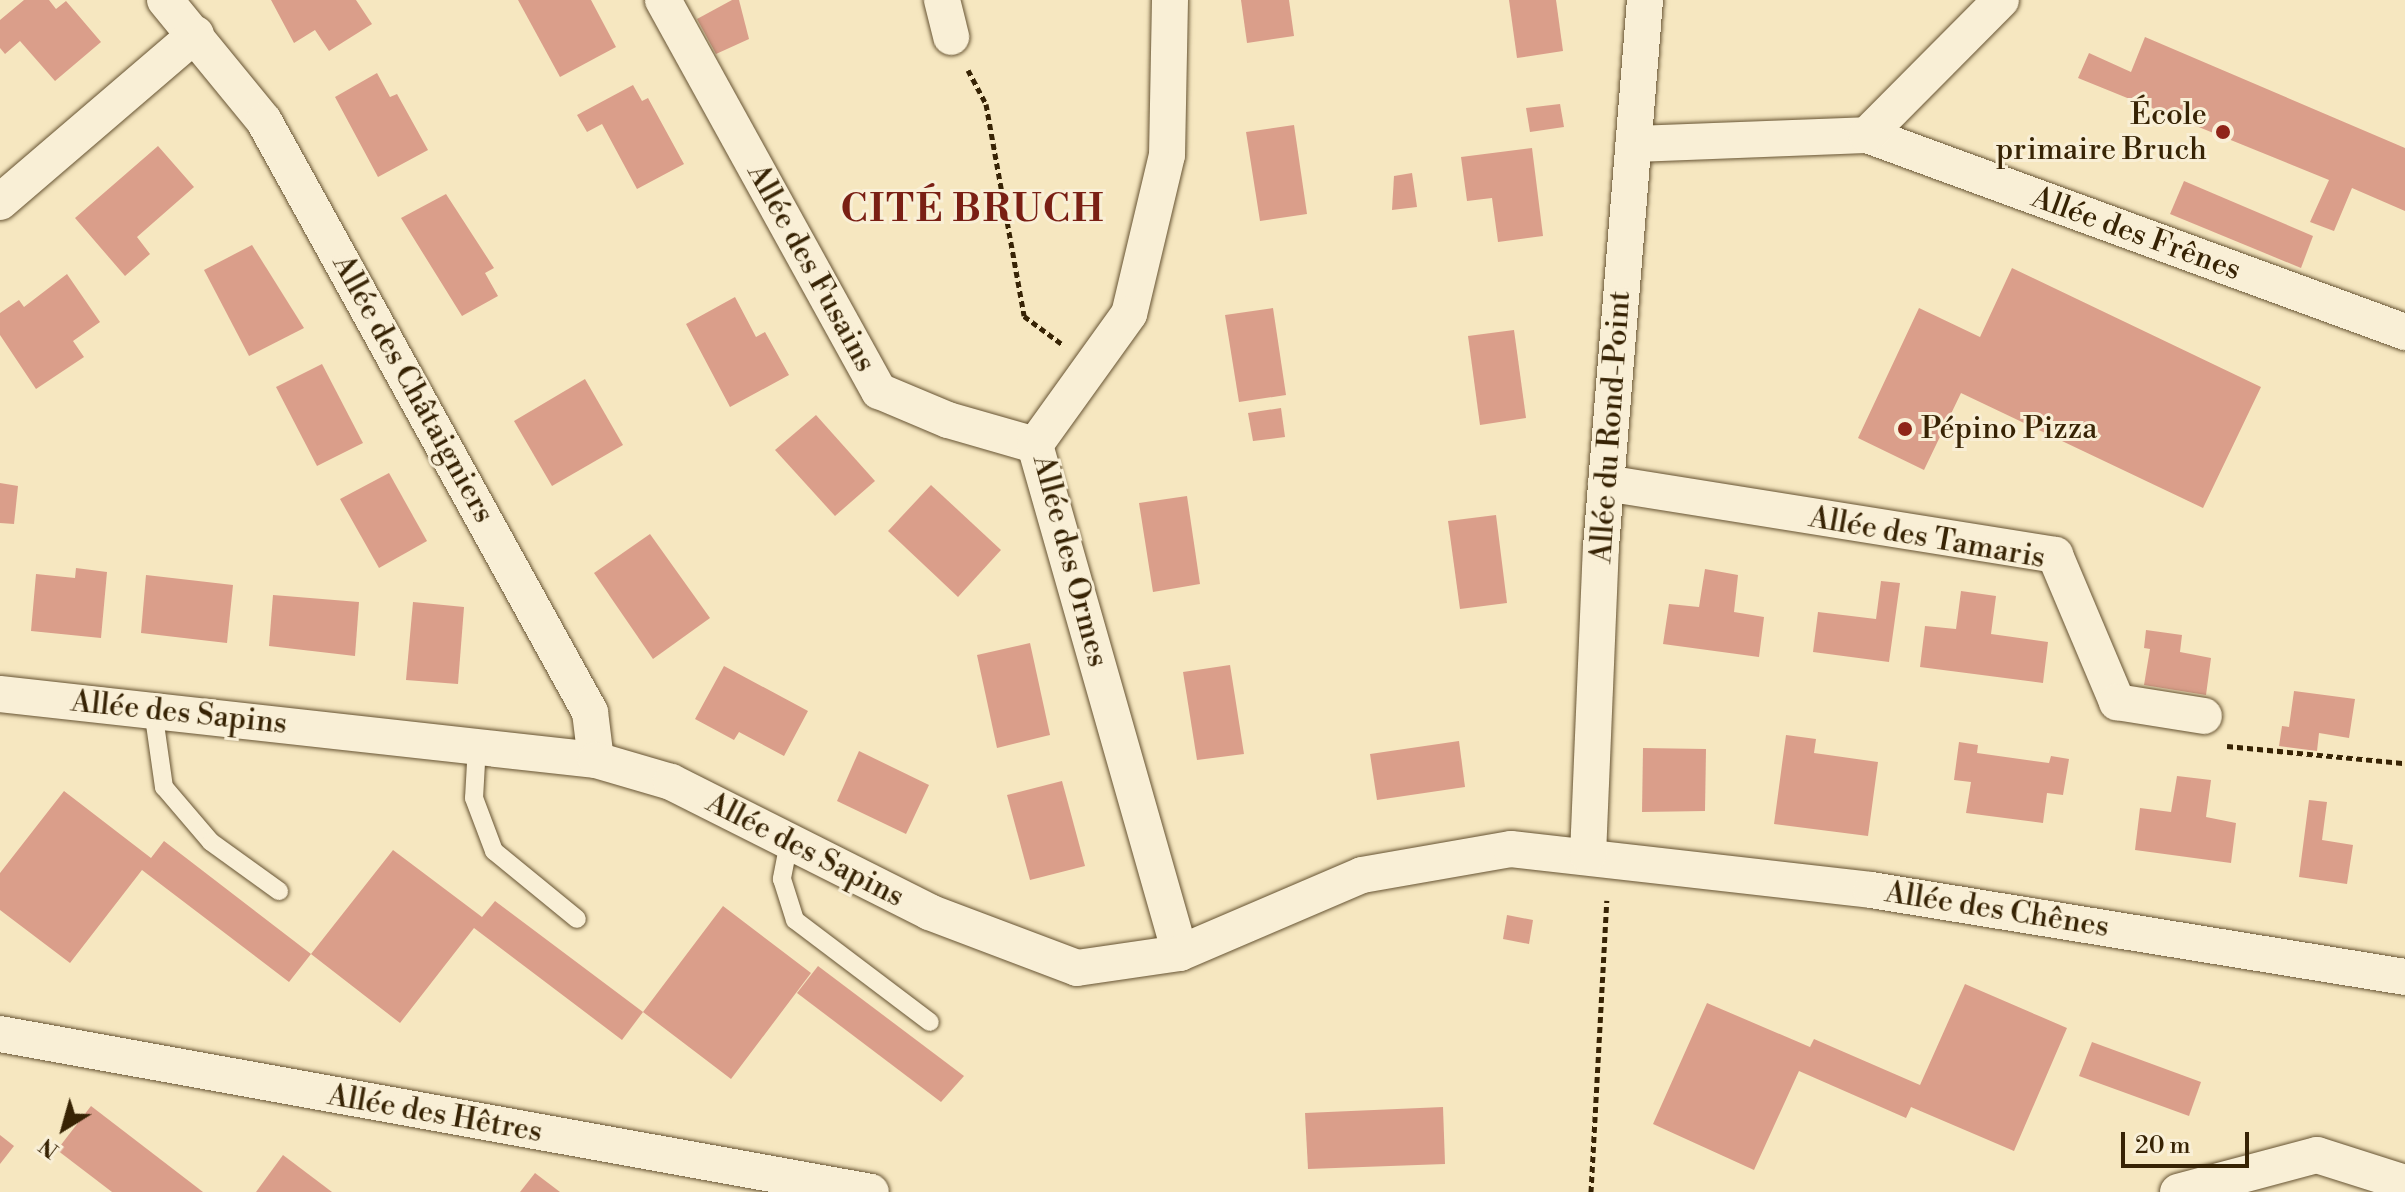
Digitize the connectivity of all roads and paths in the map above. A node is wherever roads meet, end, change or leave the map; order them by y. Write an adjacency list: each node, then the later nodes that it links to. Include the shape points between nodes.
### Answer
1 (165, 0): 7 (street, Allée des Châtaigniers)
2 (663, 0): 14 (street, Allée des Fusains, via 879,391 948,420)
3 (942, 0): 8 (street)
4 (1170, 0): 14 (street, Allée des Ormes, via 1167,155 1129,314)
5 (1645, 0): 10 (street, Allée du Rond-Point)
6 (2001, 0): 9 (street)
7 (196, 34): 11 (street); 20 (street, Allée des Châtaigniers, via 264,121 541,620 590,712)
8 (951, 37): 12 (path, via 986,104)
9 (1867, 135): 10 (street); 13 (street, Allée des Frênes)
10 (1634, 144): 15 (street, Allée du Rond-Point)
11 (0, 202)
12 (1024, 316)
13 (2405, 332)
14 (1035, 445): 26 (street, Allée des Ormes)
15 (1606, 483): 18 (street, Allée des Tamaris, via 2055,555 2117,702); 23 (street, Allée du Rond-Point)
16 (0, 694): 17 (street, Allée des Sapins)
17 (153, 710): 19 (street, Allée des Sapins); 24 (lane, via 164,787 211,842)
18 (2204, 716): 21 (path, via 2224,746)
19 (477, 745): 20 (street, Allée des Sapins); 25 (lane, via 474,798 494,851)
20 (596, 760): 22 (street, Allée des Sapins, via 671,782)
21 (2405, 763)
22 (789, 842): 26 (street, Allée des Sapins, via 929,912 1077,968); 28 (lane, via 782,879 795,920)
23 (1599, 857): 26 (street, Allée des Sapins, via 1511,849 1362,875); 27 (street, Allée des Chênes, via 1871,890); 32 (path)
24 (279, 891)
25 (577, 919)
26 (1180, 953)
27 (2405, 977)
28 (930, 1022)
29 (0, 1034): 31 (street, Allée des Hêtres)
30 (2405, 1183): 33 (street, via 2317,1155)
31 (871, 1192)
32 (1591, 1192)
33 (2178, 1192)

